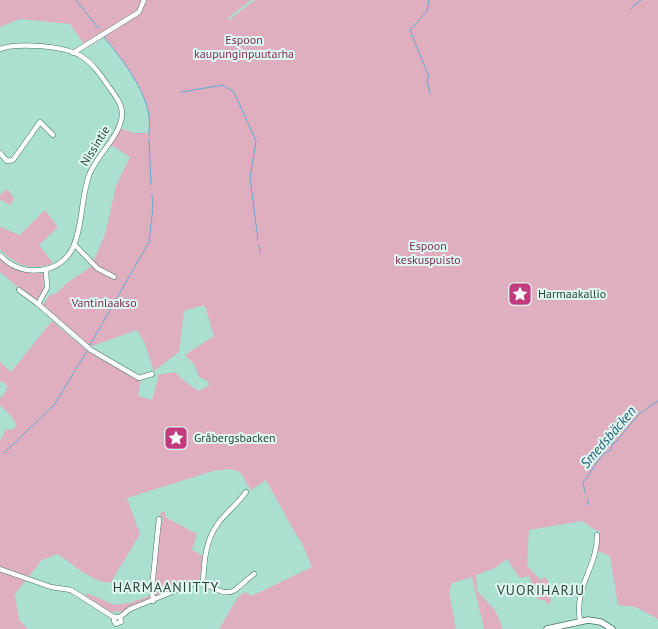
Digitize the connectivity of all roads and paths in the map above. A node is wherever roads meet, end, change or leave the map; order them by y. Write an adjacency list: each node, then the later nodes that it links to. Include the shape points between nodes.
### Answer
1 (144, 0): 3 (street, via 139,12)
2 (0, 50): 3 (street, Nissintie, via 30,45)
3 (74, 53): 6 (street, Nissintie, via 87,60 104,80 118,100 122,114 119,128 89,174)
4 (53, 134): 5 (street, via 40,122 13,160 7,161)
5 (0, 153)
6 (75, 244): 8 (street, Nissintie, via 66,258); 9 (street, via 97,268)
7 (0, 255): 8 (street, via 19,269)
8 (46, 270): 11 (street, via 47,288)
9 (114, 277)
10 (19, 290): 11 (street)
11 (38, 304): 12 (street, via 99,356 139,378)
12 (152, 374)
13 (246, 492): 18 (street, via 217,524 204,561)
14 (159, 519): 19 (street)
15 (597, 535): 21 (street, via 595,554 580,591)
16 (0, 569): 20 (street, via 51,588 75,592)
17 (254, 574): 18 (street, via 229,592)
18 (203, 583): 19 (street, via 194,583)
19 (153, 601): 20 (street, via 130,609)
20 (117, 618): 22 (street, via 121,621)
21 (580, 620): 23 (street); 24 (street, via 595,620)
22 (120, 626)
23 (548, 629)
24 (612, 629)

